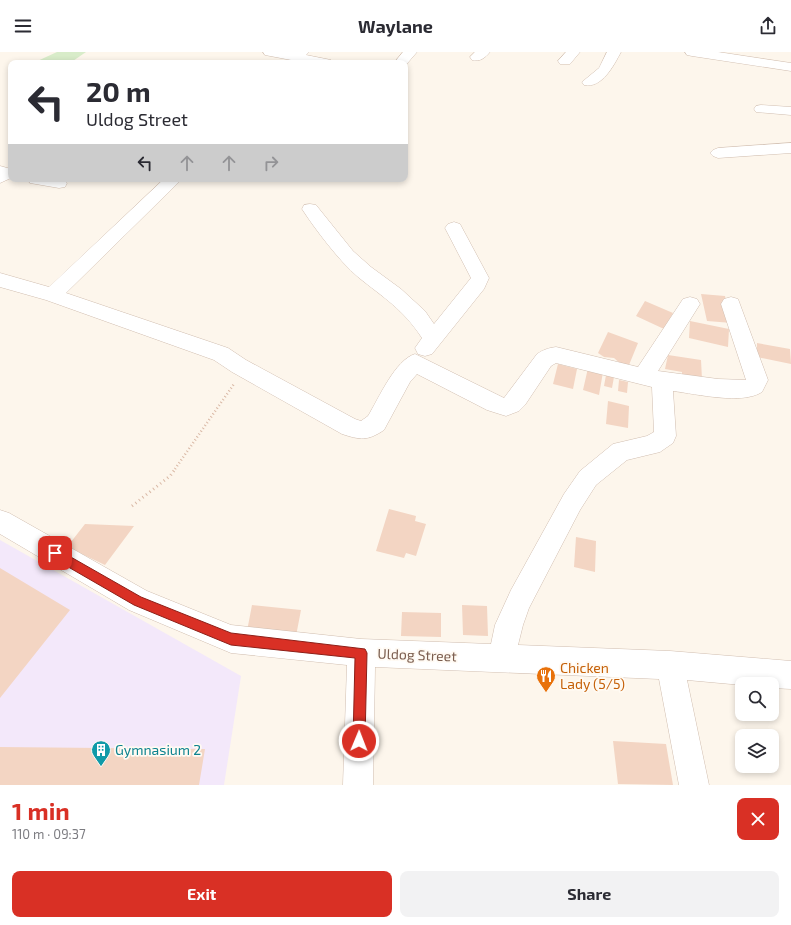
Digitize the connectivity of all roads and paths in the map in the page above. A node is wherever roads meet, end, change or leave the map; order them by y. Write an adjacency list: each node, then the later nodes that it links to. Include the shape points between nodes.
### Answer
1 (270, 52): 6 (street)
2 (410, 52): 8 (street)
3 (614, 52): 10 (street, via 604,70)
4 (692, 52): 5 (street)
5 (706, 53): 9 (street)
6 (299, 55): 7 (street)
7 (316, 60)
8 (403, 60)
9 (791, 67)
10 (589, 82)
11 (761, 109): 12 (street)
12 (791, 111)
13 (791, 148): 14 (street)
14 (718, 153)
15 (50, 182): 17 (street)
16 (171, 182): 21 (street)
17 (59, 184)
18 (310, 209): 24 (street, via 347,255 418,316)
19 (454, 228): 24 (street, via 480,278)
20 (0, 280): 21 (street)
21 (52, 295): 26 (street, via 221,354)
22 (690, 304): 27 (street)
23 (731, 304): 27 (street, via 757,380 755,386 746,390)
24 (432, 337): 25 (street)
25 (415, 362): 26 (street, via 376,423 361,430 336,420); 27 (street, via 434,374 506,407 517,399 549,356 556,355)
26 (240, 366): 28 (path, via 234,384 170,476)
27 (653, 379): 31 (street, via 665,436 652,445 621,451 588,478 572,502 520,598)
28 (132, 506)
29 (0, 521): 30 (street, Uldog Street, via 138,601 231,639)
30 (361, 653): 31 (street, Uldog Street); 34 (street)
31 (500, 658): 32 (street, Uldog Street)
32 (670, 665): 33 (street, Uldog Street); 35 (street)
33 (791, 675)
34 (358, 785)
35 (694, 785)

